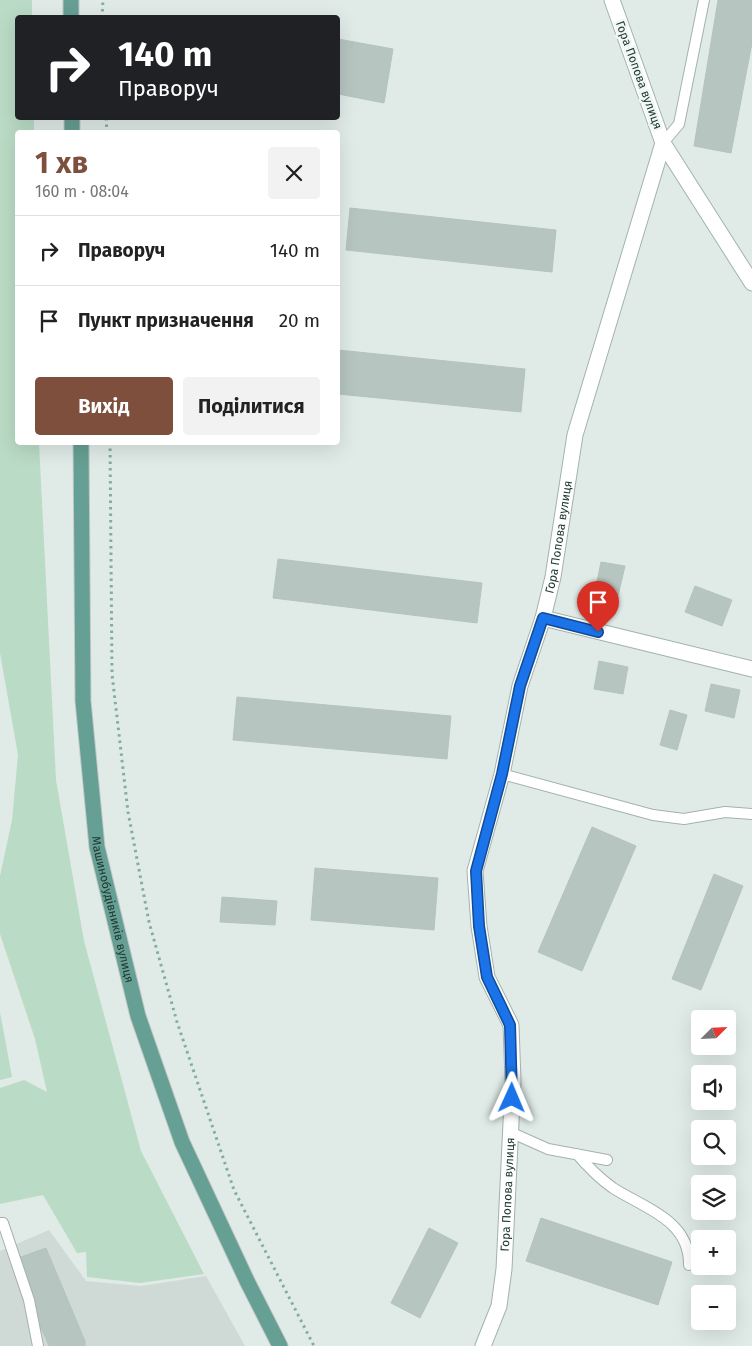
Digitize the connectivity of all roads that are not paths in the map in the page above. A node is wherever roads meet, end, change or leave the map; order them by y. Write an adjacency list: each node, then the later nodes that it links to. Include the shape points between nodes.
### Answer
1 (71, 0): 4 (main road)
2 (612, 0): 5 (street, Гора Попова вулиця)
3 (704, 0): 5 (lane, via 679,124)
4 (71, 15)
5 (664, 143): 6 (street); 8 (street, Гора Попова вулиця, via 575,435 553,577)
6 (752, 283)
7 (81, 445): 18 (main road, Машинобудівників вулиця, via 83,702 98,847 138,1016 182,1142)
8 (543, 618): 9 (street); 10 (street, Гора Попова вулиця, via 520,686)
9 (752, 669)
10 (502, 774): 11 (lane, via 653,815 684,819 725,812); 12 (street, Гора Попова вулиця, via 476,871 479,926 487,977 510,1025 513,1081)
11 (752, 814)
12 (510, 1132): 13 (lane, via 548,1149); 19 (street, Гора Попова вулиця, via 504,1269 499,1306)
13 (576, 1154): 14 (lane); 16 (lane, via 592,1172 659,1213 682,1235)
14 (607, 1160)
15 (0, 1223): 17 (lane, via 3,1223 29,1300)
16 (689, 1265)
17 (38, 1346)
18 (280, 1346)
19 (483, 1346)

